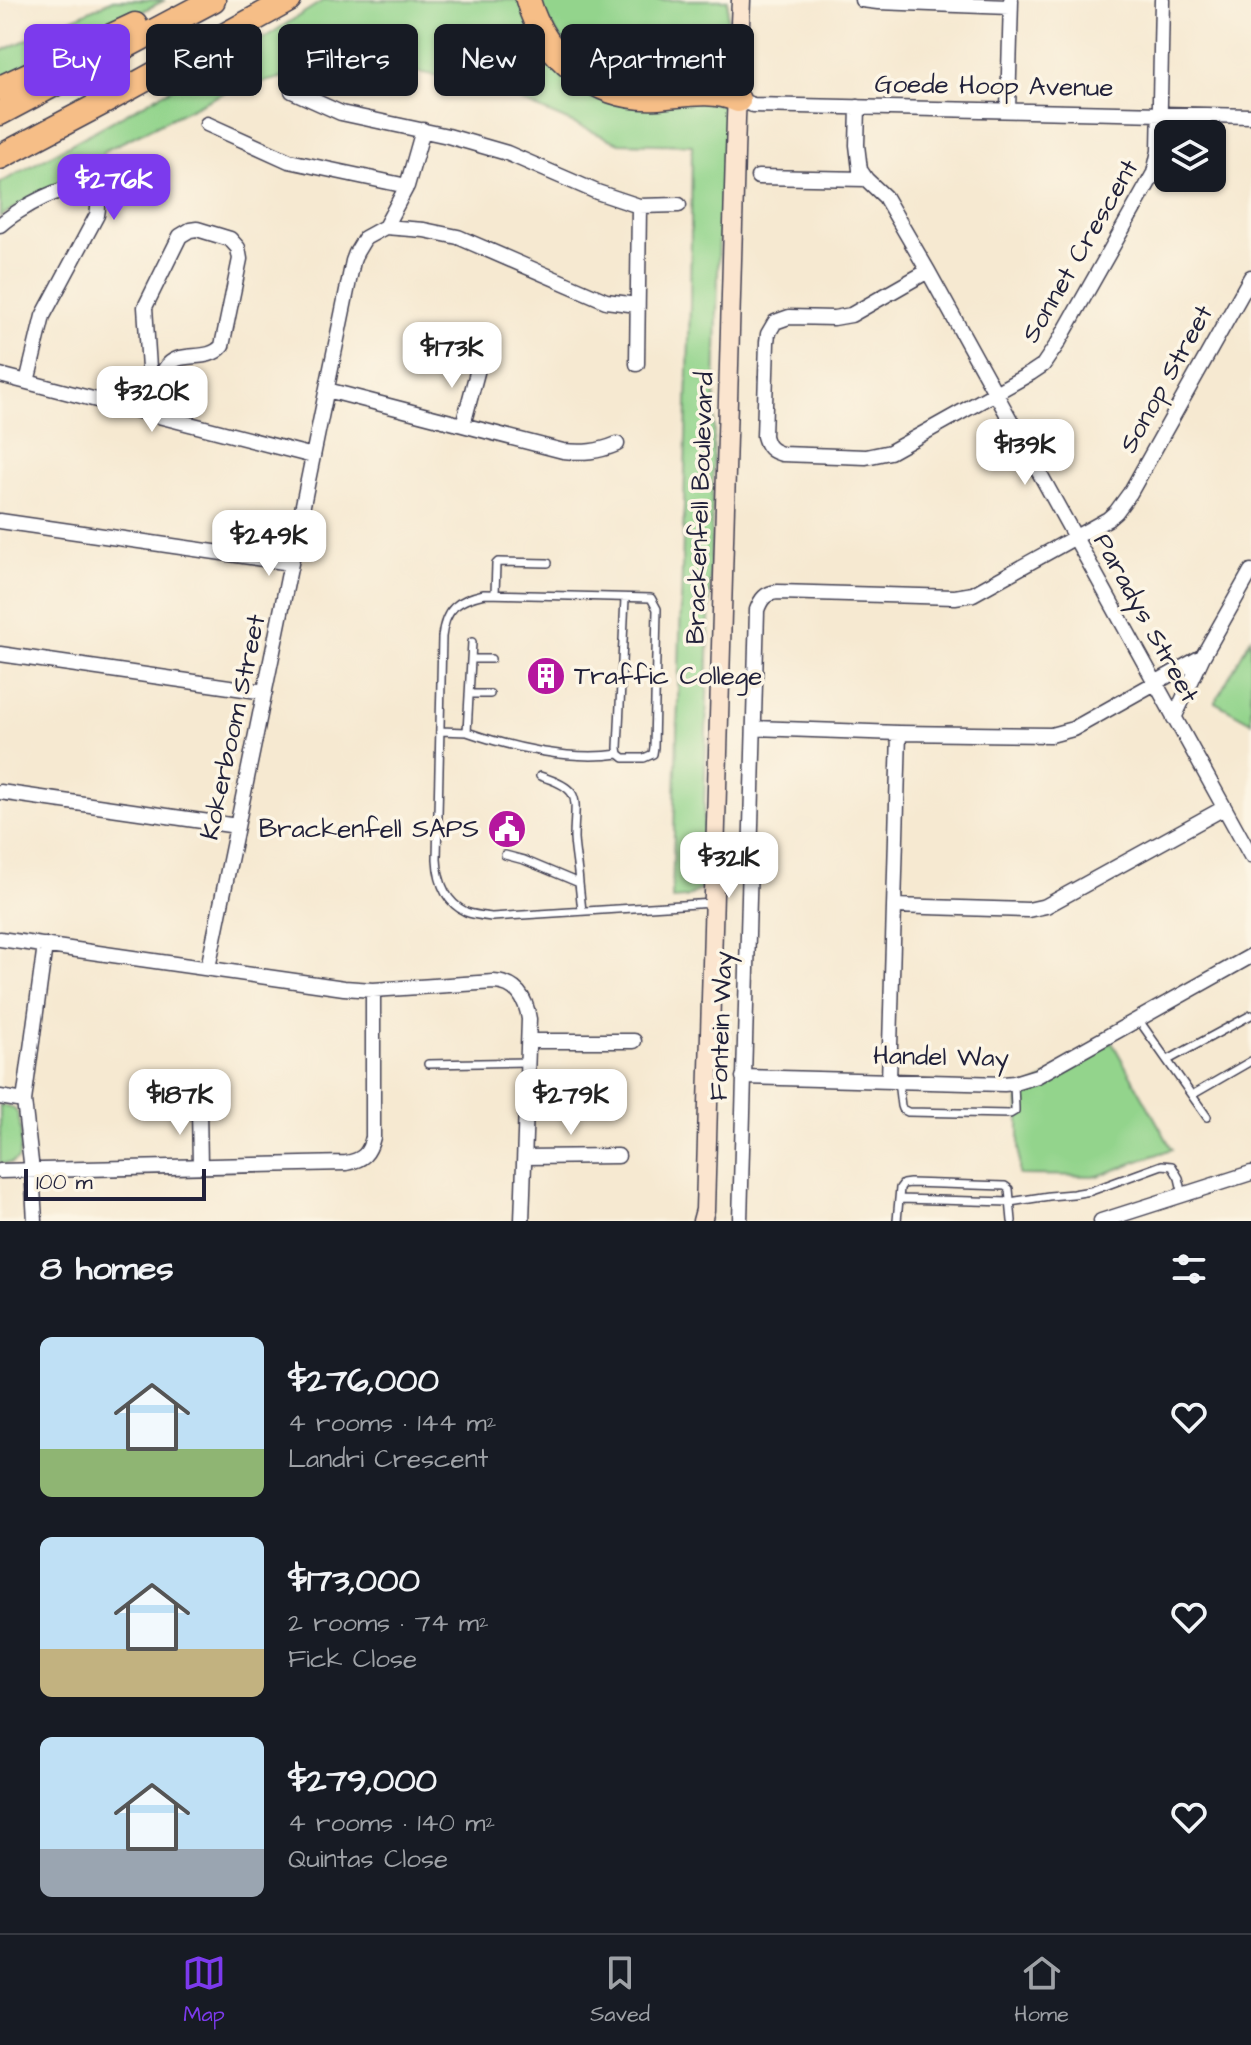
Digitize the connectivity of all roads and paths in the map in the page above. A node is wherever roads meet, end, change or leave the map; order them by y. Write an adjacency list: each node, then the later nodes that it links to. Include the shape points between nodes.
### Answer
1 (183, 0): 9 (highway)
2 (213, 0): 15 (highway)
3 (289, 0): 12 (highway)
4 (528, 0): 11 (highway, via 554,51 598,84 640,97 720,93)
5 (741, 0): 11 (street, Brackenfell Boulevard)
6 (862, 0): 8 (street)
7 (1162, 0): 16 (street, Sonnet Crescent)
8 (1010, 3): 14 (street)
9 (0, 88)
10 (303, 96): 19 (street, via 341,113)
11 (738, 100): 13 (street, Goede Hoop Avenue, via 753,105); 73 (street, Brackenfell Boulevard)
12 (104, 102): 20 (highway); 21 (highway, via 79,126)
13 (858, 107): 14 (street, Goede Hoop Avenue); 23 (street, Paradys Street, via 858,153)
14 (1008, 110): 16 (street, Goede Hoop Avenue)
15 (0, 113)
16 (1160, 114): 17 (street, Goede Hoop Avenue); 37 (street, Sonnet Crescent, via 1154,173 1058,343 1043,365)
17 (1251, 116)
18 (207, 124): 24 (street, via 289,161)
19 (423, 130): 24 (street); 26 (street, via 507,153)
20 (0, 157)
21 (0, 173)
22 (758, 177): 23 (street)
23 (866, 179): 29 (street, Paradys Street, via 885,197)
24 (407, 186): 28 (street)
25 (679, 205): 26 (street)
26 (639, 206): 31 (street)
27 (0, 225): 35 (street, via 70,187 87,189 98,201 97,215 43,316)
28 (385, 227): 31 (street, via 445,233 606,301); 36 (street, Kokerboom Street, via 365,238 356,253)
29 (928, 271): 37 (street, Paradys Street); 37 (street, Sonnet Crescent, via 851,315 789,317 771,326 764,436 769,447 782,454 879,455)
30 (1251, 277): 44 (street, Sonop Street, via 1121,506)
31 (637, 305): 32 (street)
32 (637, 364)
33 (479, 365): 40 (street)
34 (0, 375): 35 (street)
35 (27, 382): 38 (street)
36 (327, 390): 40 (street); 42 (street, Kokerboom Street)
37 (994, 393): 44 (street, Paradys Street)
38 (152, 414): 39 (street); 39 (street, via 145,307 180,236 203,230 230,239 240,259 222,346 213,354 174,359 165,369)
39 (168, 418): 42 (street)
40 (463, 425): 41 (street, via 563,451 596,452)
41 (617, 444)
42 (313, 456): 45 (street, Kokerboom Street)
43 (0, 521): 45 (street)
44 (1075, 538): 49 (street, Sonop Street, via 982,589 955,597); 56 (street, Paradys Street)
45 (291, 563): 57 (street, Kokerboom Street)
46 (548, 563): 48 (lane, via 498,562)
47 (1251, 571): 53 (street)
48 (495, 594): 50 (lane); 62 (lane, via 459,603 445,620)
49 (765, 595): 61 (street, Fontein Way, via 757,610)
50 (625, 598): 65 (lane); 65 (lane, via 651,598 657,609 654,747 649,757 627,759)
51 (472, 642): 54 (lane)
52 (0, 654): 57 (street)
53 (1203, 656): 56 (street); 60 (street)
54 (471, 659): 55 (lane); 58 (lane)
55 (491, 659)
56 (1155, 682): 60 (street, Paradys Street); 64 (street, via 1073,729 1051,735)
57 (265, 692): 69 (street, Kokerboom Street)
58 (469, 694): 59 (lane); 63 (lane)
59 (490, 694)
60 (1174, 718): 68 (street, Paradys Street)
61 (754, 728): 64 (street); 89 (street, Fontein Way)
62 (440, 731): 63 (lane); 75 (lane, via 438,871 451,901 466,912 492,917)
63 (467, 732): 65 (lane, via 530,750)
64 (899, 733): 74 (street)
65 (619, 754)
66 (540, 776): 72 (lane, via 562,783 574,796)
67 (0, 792): 69 (street)
68 (1224, 808): 71 (street, Paradys Street); 74 (street, via 1046,906)
69 (237, 826): 79 (street, Kokerboom Street)
70 (505, 855): 72 (lane)
71 (1251, 856)
72 (579, 883): 75 (lane)
73 (715, 903): 75 (lane); 106 (street, Brackenfell Boulevard)
74 (894, 906): 90 (street)
75 (582, 911)
76 (0, 939): 77 (street)
77 (45, 945): 79 (street); 94 (street)
78 (1251, 956): 82 (street, Handel Way)
79 (208, 968): 80 (street)
80 (373, 990): 83 (street, via 494,982 512,986 528,1009); 99 (street, via 373,1137 365,1156 346,1163)
81 (1251, 1015): 85 (lane)
82 (1138, 1019): 85 (lane); 91 (street, Handel Way, via 1037,1076)
83 (529, 1041): 84 (street); 87 (street)
84 (634, 1041)
85 (1168, 1060): 92 (lane)
86 (1251, 1061): 92 (lane)
87 (529, 1062): 88 (lane); 98 (street)
88 (428, 1064)
89 (743, 1077): 90 (street, Handel Way); 109 (street, Fontein Way)
90 (893, 1081): 91 (street, Handel Way); 91 (lane, via 905,1111 1002,1114 1015,1111)
91 (1014, 1083)
92 (1192, 1095): 96 (lane)
93 (0, 1097): 94 (street)
94 (24, 1101): 101 (street)
95 (199, 1108): 99 (street)
96 (1207, 1117)
97 (618, 1156): 98 (street)
98 (525, 1157): 108 (street)
99 (200, 1166): 101 (street)
100 (0, 1171): 101 (street)
101 (32, 1171): 107 (street)
102 (1251, 1173): 103 (street)
103 (1183, 1195): 105 (lane, via 1172,1166 1162,1165 1091,1191); 112 (street)
104 (899, 1199): 105 (lane); 105 (lane, via 901,1186 910,1183 1005,1186); 110 (lane)
105 (1010, 1202): 111 (lane)
106 (705, 1217)
107 (35, 1221)
108 (522, 1221)
109 (740, 1221)
110 (897, 1221)
111 (1012, 1221)
112 (1101, 1221)

